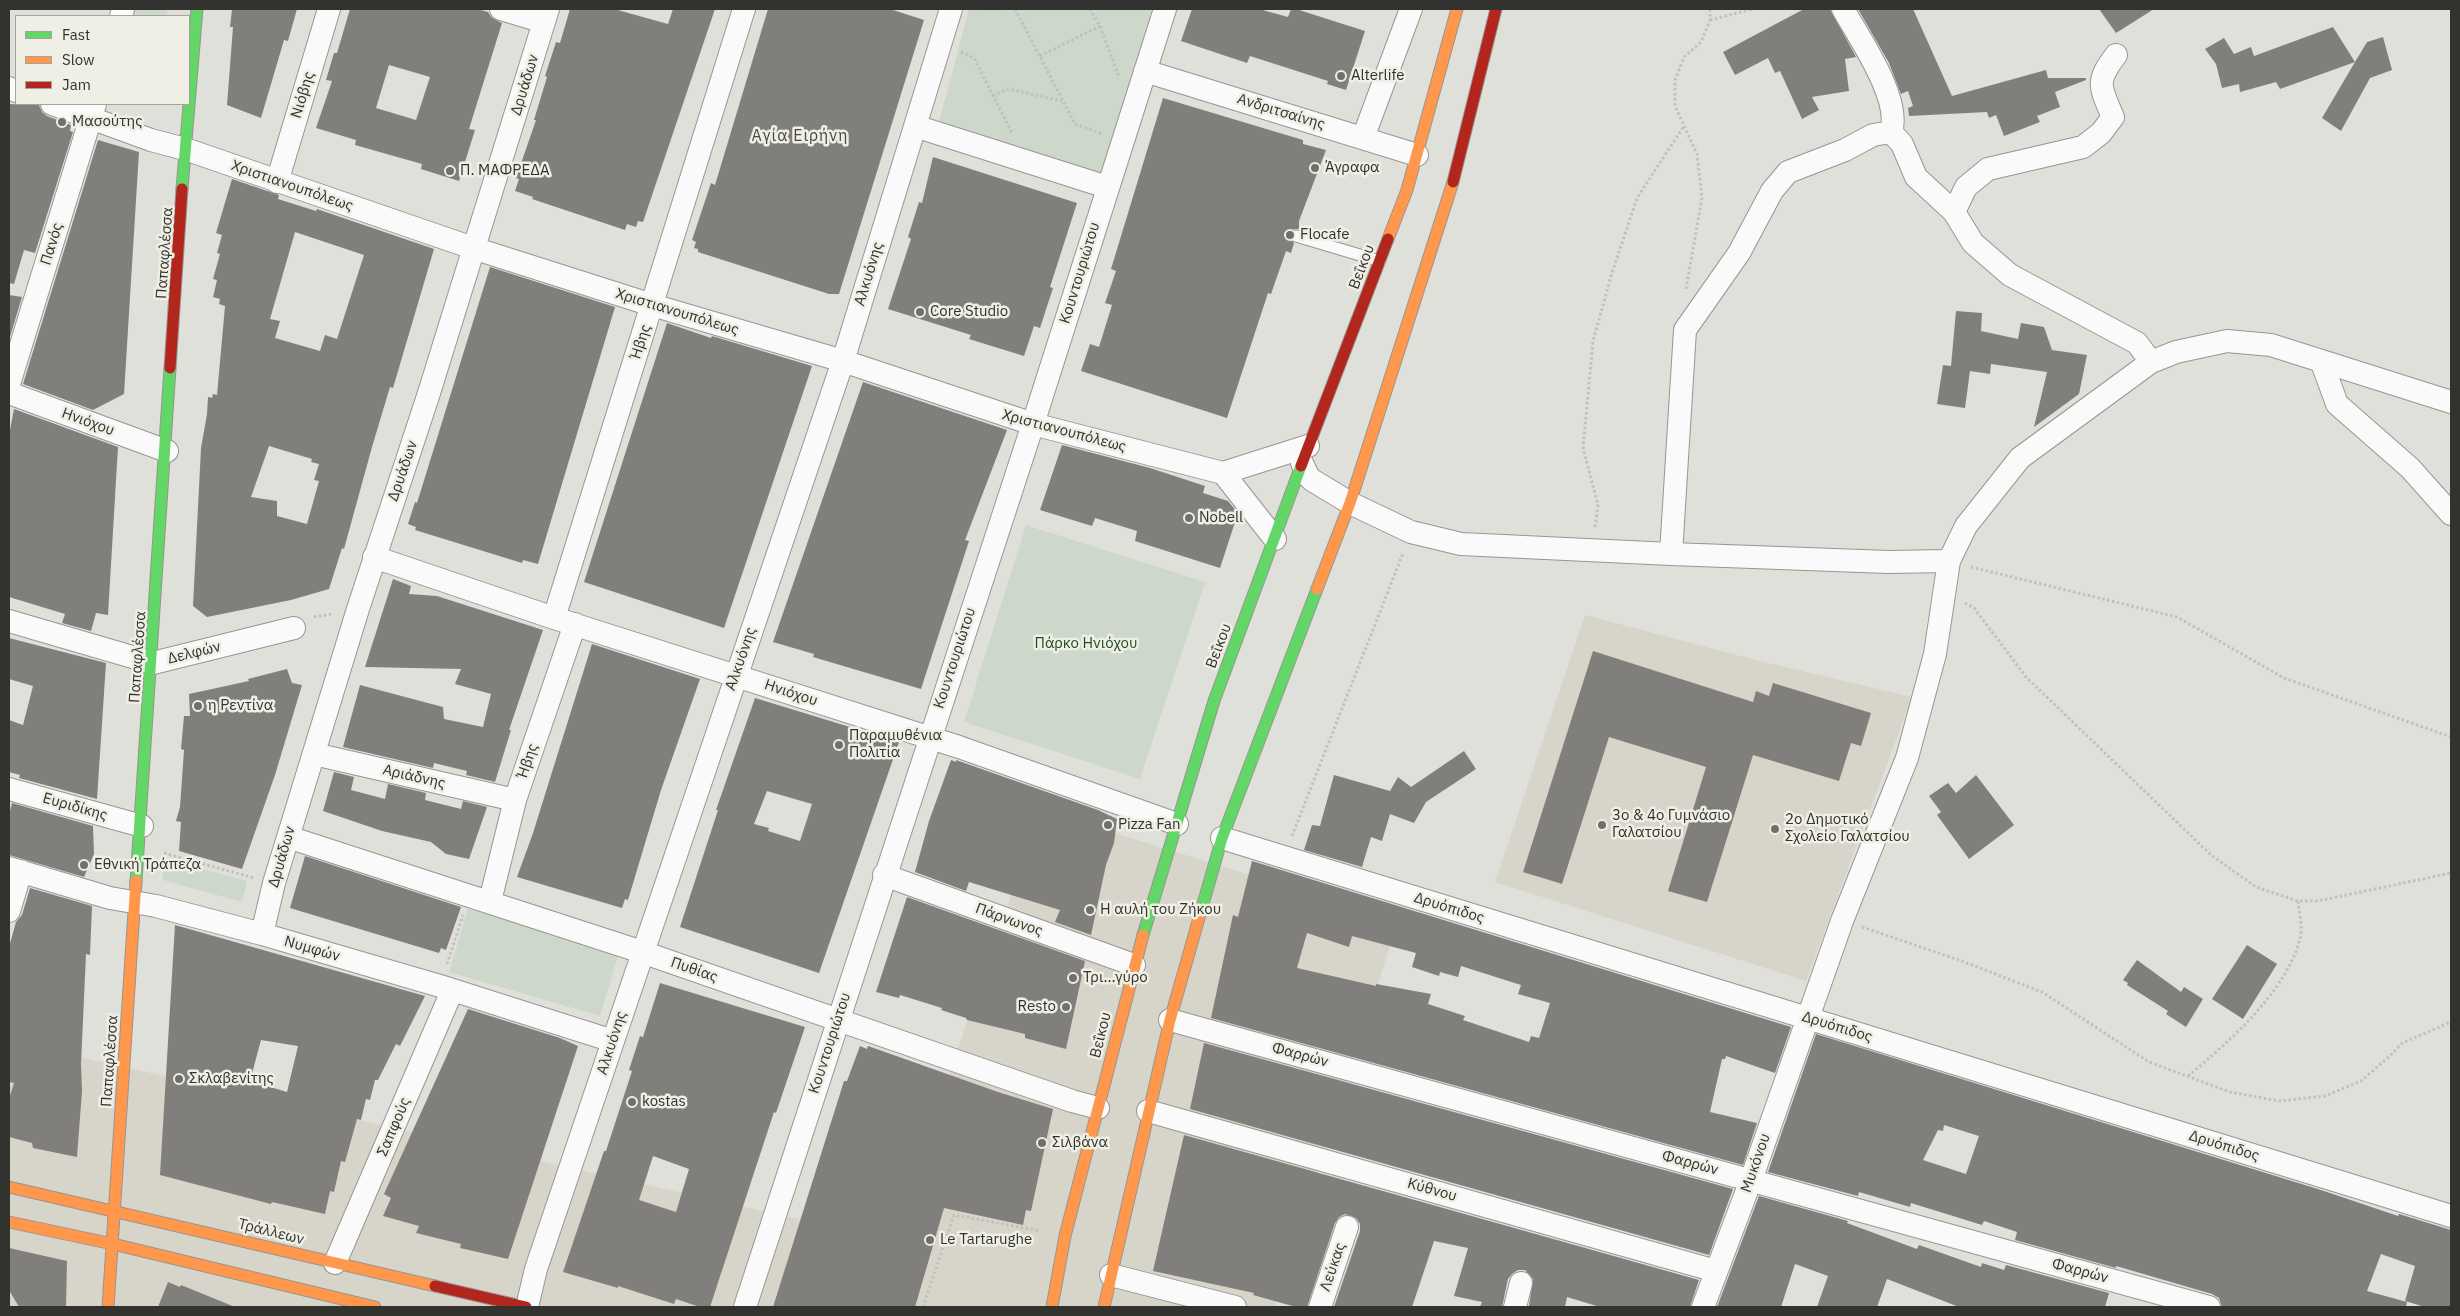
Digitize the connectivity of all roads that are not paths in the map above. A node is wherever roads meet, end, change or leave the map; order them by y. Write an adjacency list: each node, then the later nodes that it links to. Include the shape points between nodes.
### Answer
1 (197, 9): 14 (main road, Παπαφλέσσα)
2 (329, 9): 23 (street, Νιόβης)
3 (501, 9): 11 (street)
4 (744, 9): 29 (street, Ήβης)
5 (951, 9): 18 (street, Αλκυόνης)
6 (1165, 9): 13 (street, Κουντουριώτου)
7 (1411, 9): 20 (street)
8 (1457, 9): 22 (main road, Βεΐκου)
9 (1496, 9): 40 (main road, via 1449,200)
10 (1843, 9): 19 (street, via 1884,85 1891,106)
11 (546, 16): 27 (street, Δρυάδων)
12 (2116, 55): 25 (street, via 2103,70 2101,82 2113,117 2101,133 2084,147 1988,169 1966,188)
13 (1145, 70): 20 (street, Ανδριτσαίνης); 24 (street, Κουντουριώτου)
14 (190, 91)
15 (58, 105): 17 (street, Χριστιανουπόλεως)
16 (189, 105): 21 (main road, Παπαφλέσσα)
17 (93, 111): 21 (street, Χριστιανουπόλεως, via 151,140); 33 (street, Πανός)
18 (914, 126): 24 (street); 30 (street, Αλκυόνης)
19 (1891, 132): 25 (street, via 1902,144 1916,177); 43 (street, via 1873,135 1845,150 1788,172 1772,191 1739,253 1685,330)
20 (1363, 138): 22 (street, Ανδριτσαίνης)
21 (185, 149): 23 (street, Χριστιανουπόλεως); 37 (main road, Παπαφλέσσα)
22 (1417, 155): 28 (main road, Βεΐκου, via 1408,190)
23 (277, 182): 27 (street, Χριστιανουπόλεως)
24 (1107, 187): 36 (street, Κουντουριώτου)
25 (1954, 212): 31 (street, via 1973,243 2010,275 2137,342)
26 (1296, 236): 28 (lane)
27 (473, 248): 29 (street, Χριστιανουπόλεως); 44 (street, Δρυάδων, via 430,393)
28 (1380, 261): 38 (main road, Βεΐκου)
29 (652, 305): 30 (street, Χριστιανουπόλεως); 46 (street, Ήβης)
30 (843, 361): 36 (street, Χριστιανουπόλεως); 51 (street, Αλκυόνης)
31 (2151, 362): 32 (street, Μυκόνου, via 2176,352 2226,340 2271,345); 45 (street, Μυκόνου, via 2020,458 1966,526)
32 (2322, 363): 35 (street, Μυκόνου); 41 (street, via 2337,404 2410,468)
33 (9, 384)
34 (9, 393): 37 (street, Ηνιόχου)
35 (2451, 402)
36 (1033, 424): 39 (street, Χριστιανουπόλεως); 52 (street, Κουντουριώτου)
37 (167, 451): 50 (main road, Παπαφλέσσα)
38 (1305, 454): 39 (street); 40 (street, via 1308,476); 42 (main road, Βεΐκου)
39 (1223, 473): 42 (street)
40 (1350, 503): 43 (street, via 1411,532 1461,544); 59 (main road)
41 (2451, 514)
42 (1275, 539): 56 (main road, Βεΐκου, via 1214,701)
43 (1671, 554): 45 (street, via 1888,562)
44 (374, 557): 46 (street, Ηνιόχου); 53 (street, Δρυάδων)
45 (1949, 561): 69 (street, Μυκόνου, via 1935,654 1906,758)
46 (554, 618): 48 (street, Ηνιόχου)
47 (9, 621): 50 (street, Δελφών)
48 (575, 624): 51 (street, Ηνιόχου); 55 (street, Ήβης)
49 (294, 628): 50 (street, Δελφών)
50 (153, 663): 57 (main road, Παπαφλέσσα)
51 (736, 674): 52 (street, Ηνιόχου); 66 (street, Αλκυόνης)
52 (929, 738): 56 (street, Ηνιόχου); 61 (street, Κουντουριώτου)
53 (314, 754): 55 (street, Αριάδνης); 58 (street, Δρυάδων)
54 (9, 789): 57 (street, Ευριδίκης)
55 (515, 800): 62 (street, Ήβης)
56 (1177, 824): 67 (main road, Βεΐκου)
57 (141, 836): 63 (main road, Παπαφλέσσα)
58 (288, 837): 62 (street, Πυθίας); 65 (street, Δρυάδων)
59 (1222, 838): 69 (street, Δρυόπιδος); 71 (main road)
60 (15, 870): 63 (street, Νυμφών, via 110,898); 64 (street)
61 (884, 875): 67 (street, Πάρνωνος); 70 (street, Κουντουριώτου)
62 (479, 898): 66 (street, Πυθίας)
63 (136, 902): 65 (street, Νυμφών); 77 (main road, Παπαφλέσσα)
64 (9, 911)
65 (262, 934): 68 (street, Νυμφών)
66 (642, 952): 70 (street, Πυθίας); 72 (street, Αλκυόνης)
67 (1134, 965): 73 (main road, Βεΐκου)
68 (446, 988): 72 (street, Νυμφών); 82 (street, Σαπφούς)
69 (1806, 1018): 75 (street, Μυκόνου); 78 (street, Δρυόπιδος)
70 (838, 1020): 73 (street, Πυθίας); 90 (street, Κουντουριώτου)
71 (1170, 1020): 74 (main road); 75 (street, Φαρρών)
72 (613, 1041): 89 (street, Αλκυόνης, via 536,1269)
73 (1098, 1108): 91 (main road, Βεΐκου, via 1065,1236)
74 (1148, 1111): 83 (street, Κύθνου); 84 (main road)
75 (1751, 1180): 83 (street, Μυκόνου); 97 (street, Φαρρών)
76 (9, 1187): 77 (main road, Τράλλεων)
77 (116, 1212): 81 (main road, Παπαφλέσσα); 82 (main road, Τράλλεων)
78 (2451, 1216)
79 (9, 1222): 81 (main road)
80 (1347, 1226): 94 (street, Λεύκας)
81 (113, 1244): 86 (main road); 87 (main road, Παπαφλέσσα)
82 (335, 1263): 89 (main road, Τράλλεων)
83 (1716, 1271): 96 (street, Μυκόνου)
84 (1111, 1275): 92 (main road); 93 (street)
85 (1521, 1283): 95 (street)
86 (318, 1301): 88 (main road)
87 (108, 1307)
88 (375, 1307)
89 (527, 1307)
90 (745, 1307)
91 (1052, 1307)
92 (1104, 1307)
93 (1235, 1307)
94 (1320, 1307)
95 (1515, 1307)
96 (1703, 1307)
97 (2209, 1307)

